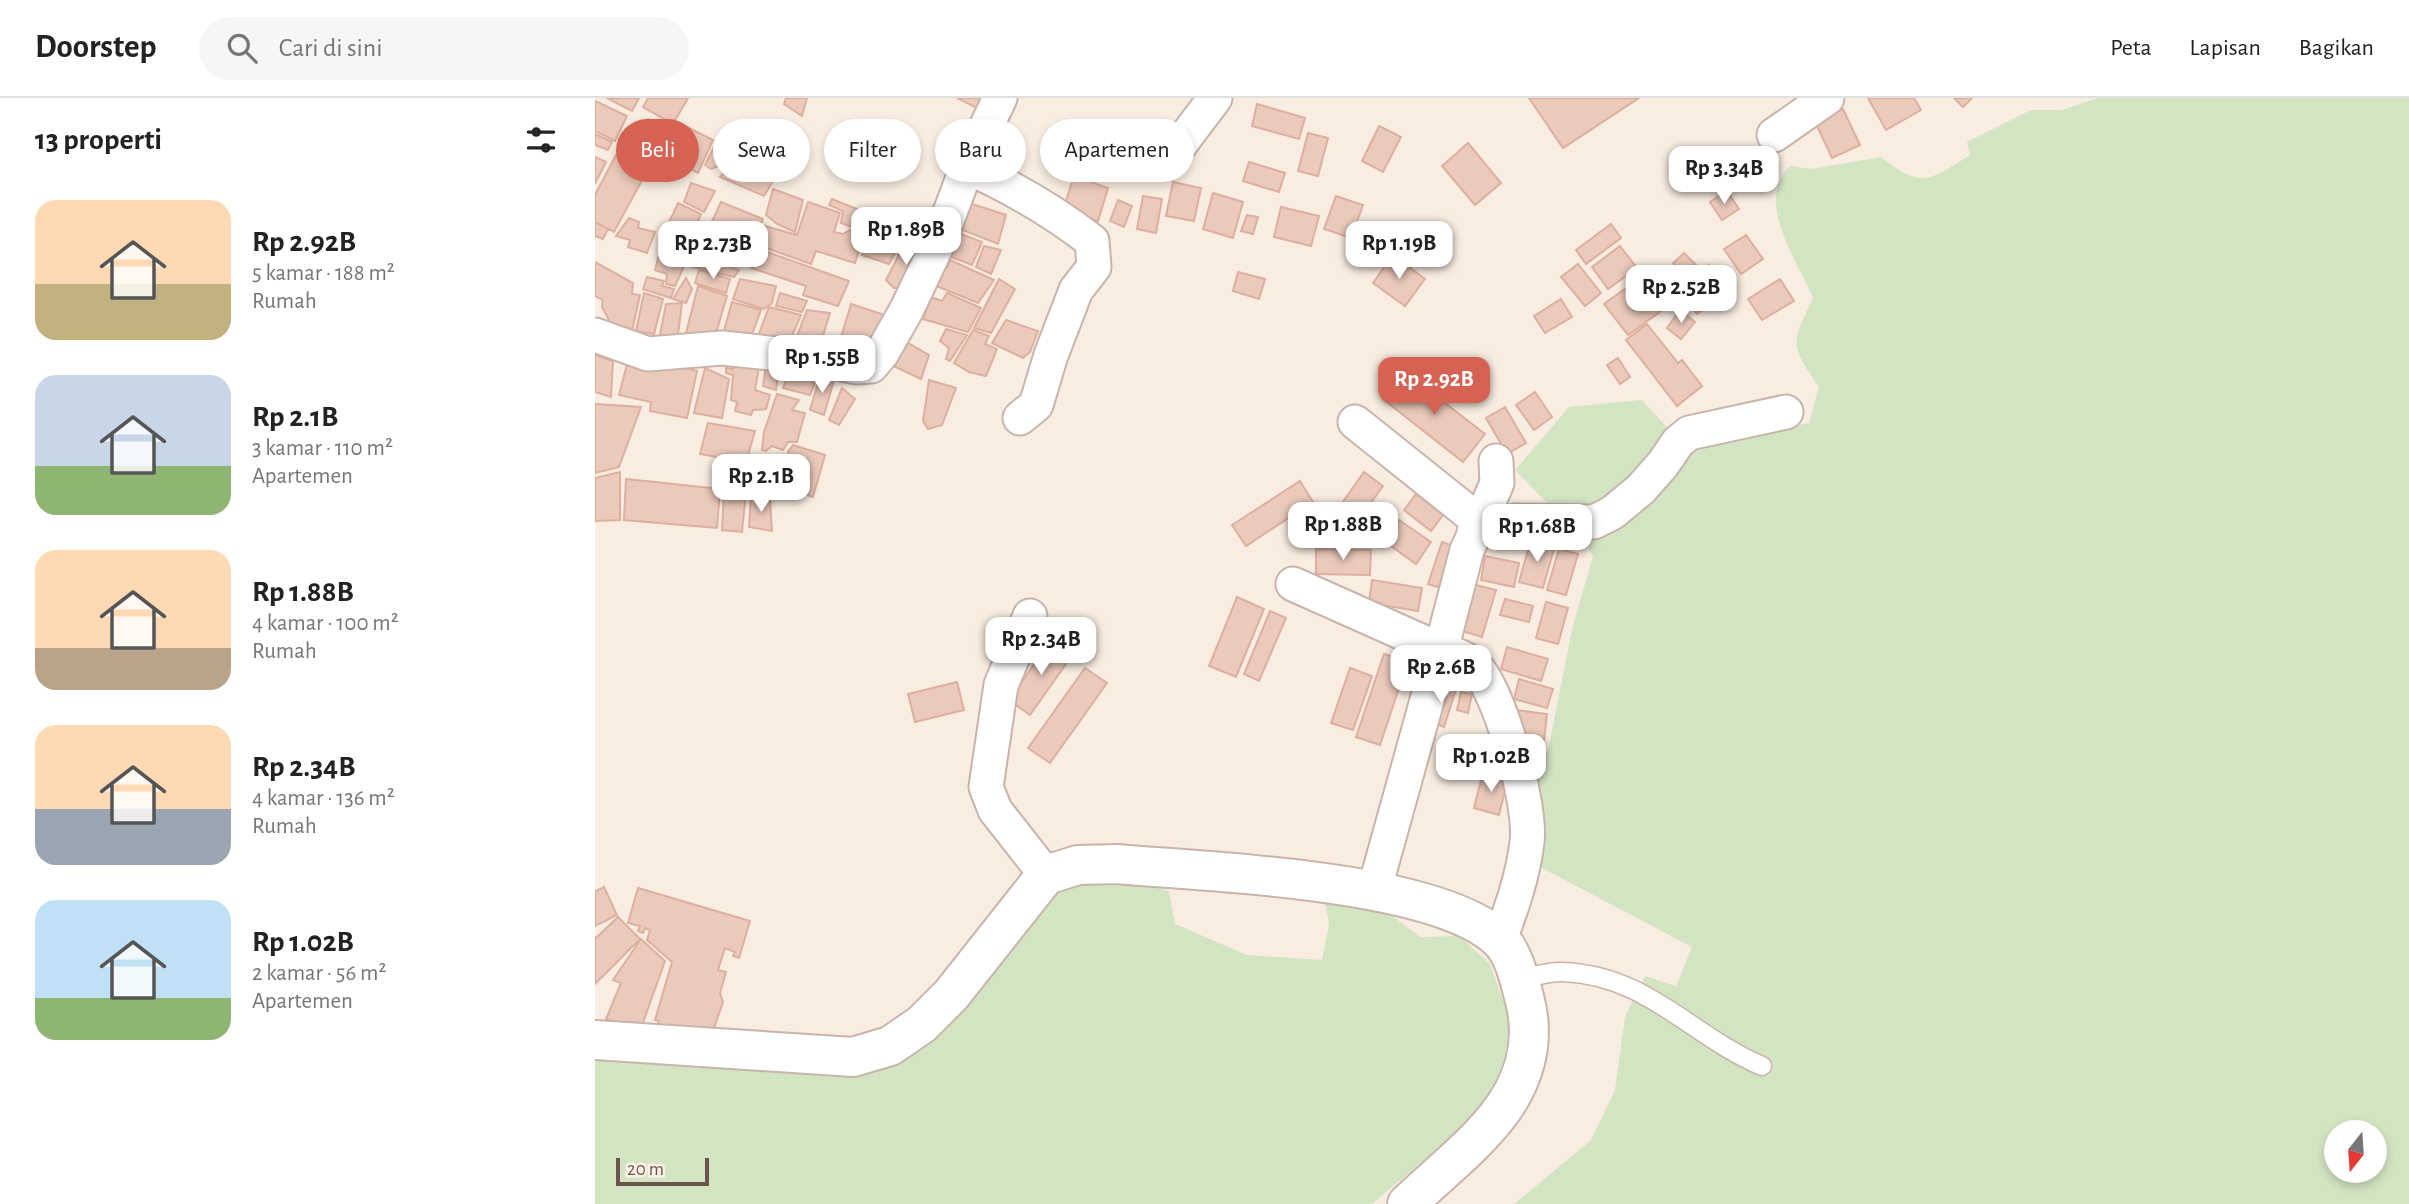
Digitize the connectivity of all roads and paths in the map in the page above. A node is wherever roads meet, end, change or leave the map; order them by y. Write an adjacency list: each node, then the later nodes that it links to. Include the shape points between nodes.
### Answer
1 (1000, 98): 4 (street)
2 (1215, 98): 5 (street)
3 (1827, 98): 6 (street)
4 (990, 119)
5 (1194, 126)
6 (1775, 135)
7 (961, 182): 9 (street, via 907,309 871,366 722,348 648,354)
8 (1002, 182): 11 (street, via 1092,241 1095,251 1094,267 1076,290 1036,405)
9 (595, 335)
10 (1786, 412): 14 (street, via 1689,433 1641,489 1594,522 1515,521)
11 (1020, 418)
12 (1355, 422): 14 (street)
13 (1496, 461): 14 (street, via 1497,483)
14 (1477, 527): 17 (street)
15 (1293, 584): 17 (street)
16 (1030, 616): 18 (street, via 1001,685 986,787 995,810)
17 (1441, 650): 19 (street); 20 (street, via 1474,665 1487,681 1519,775 1528,839 1519,887)
18 (1046, 875): 19 (street, via 1078,864 1117,864); 22 (street, via 951,995 922,1024 890,1046 853,1057)
19 (1374, 891): 20 (street, via 1469,920)
20 (1500, 939): 21 (street)
21 (1520, 979): 23 (lane, via 1561,972 1623,983 1735,1055); 24 (street, via 1530,1020 1529,1057 1515,1087 1496,1119)
22 (595, 1040)
23 (1762, 1066)
24 (1407, 1204)

